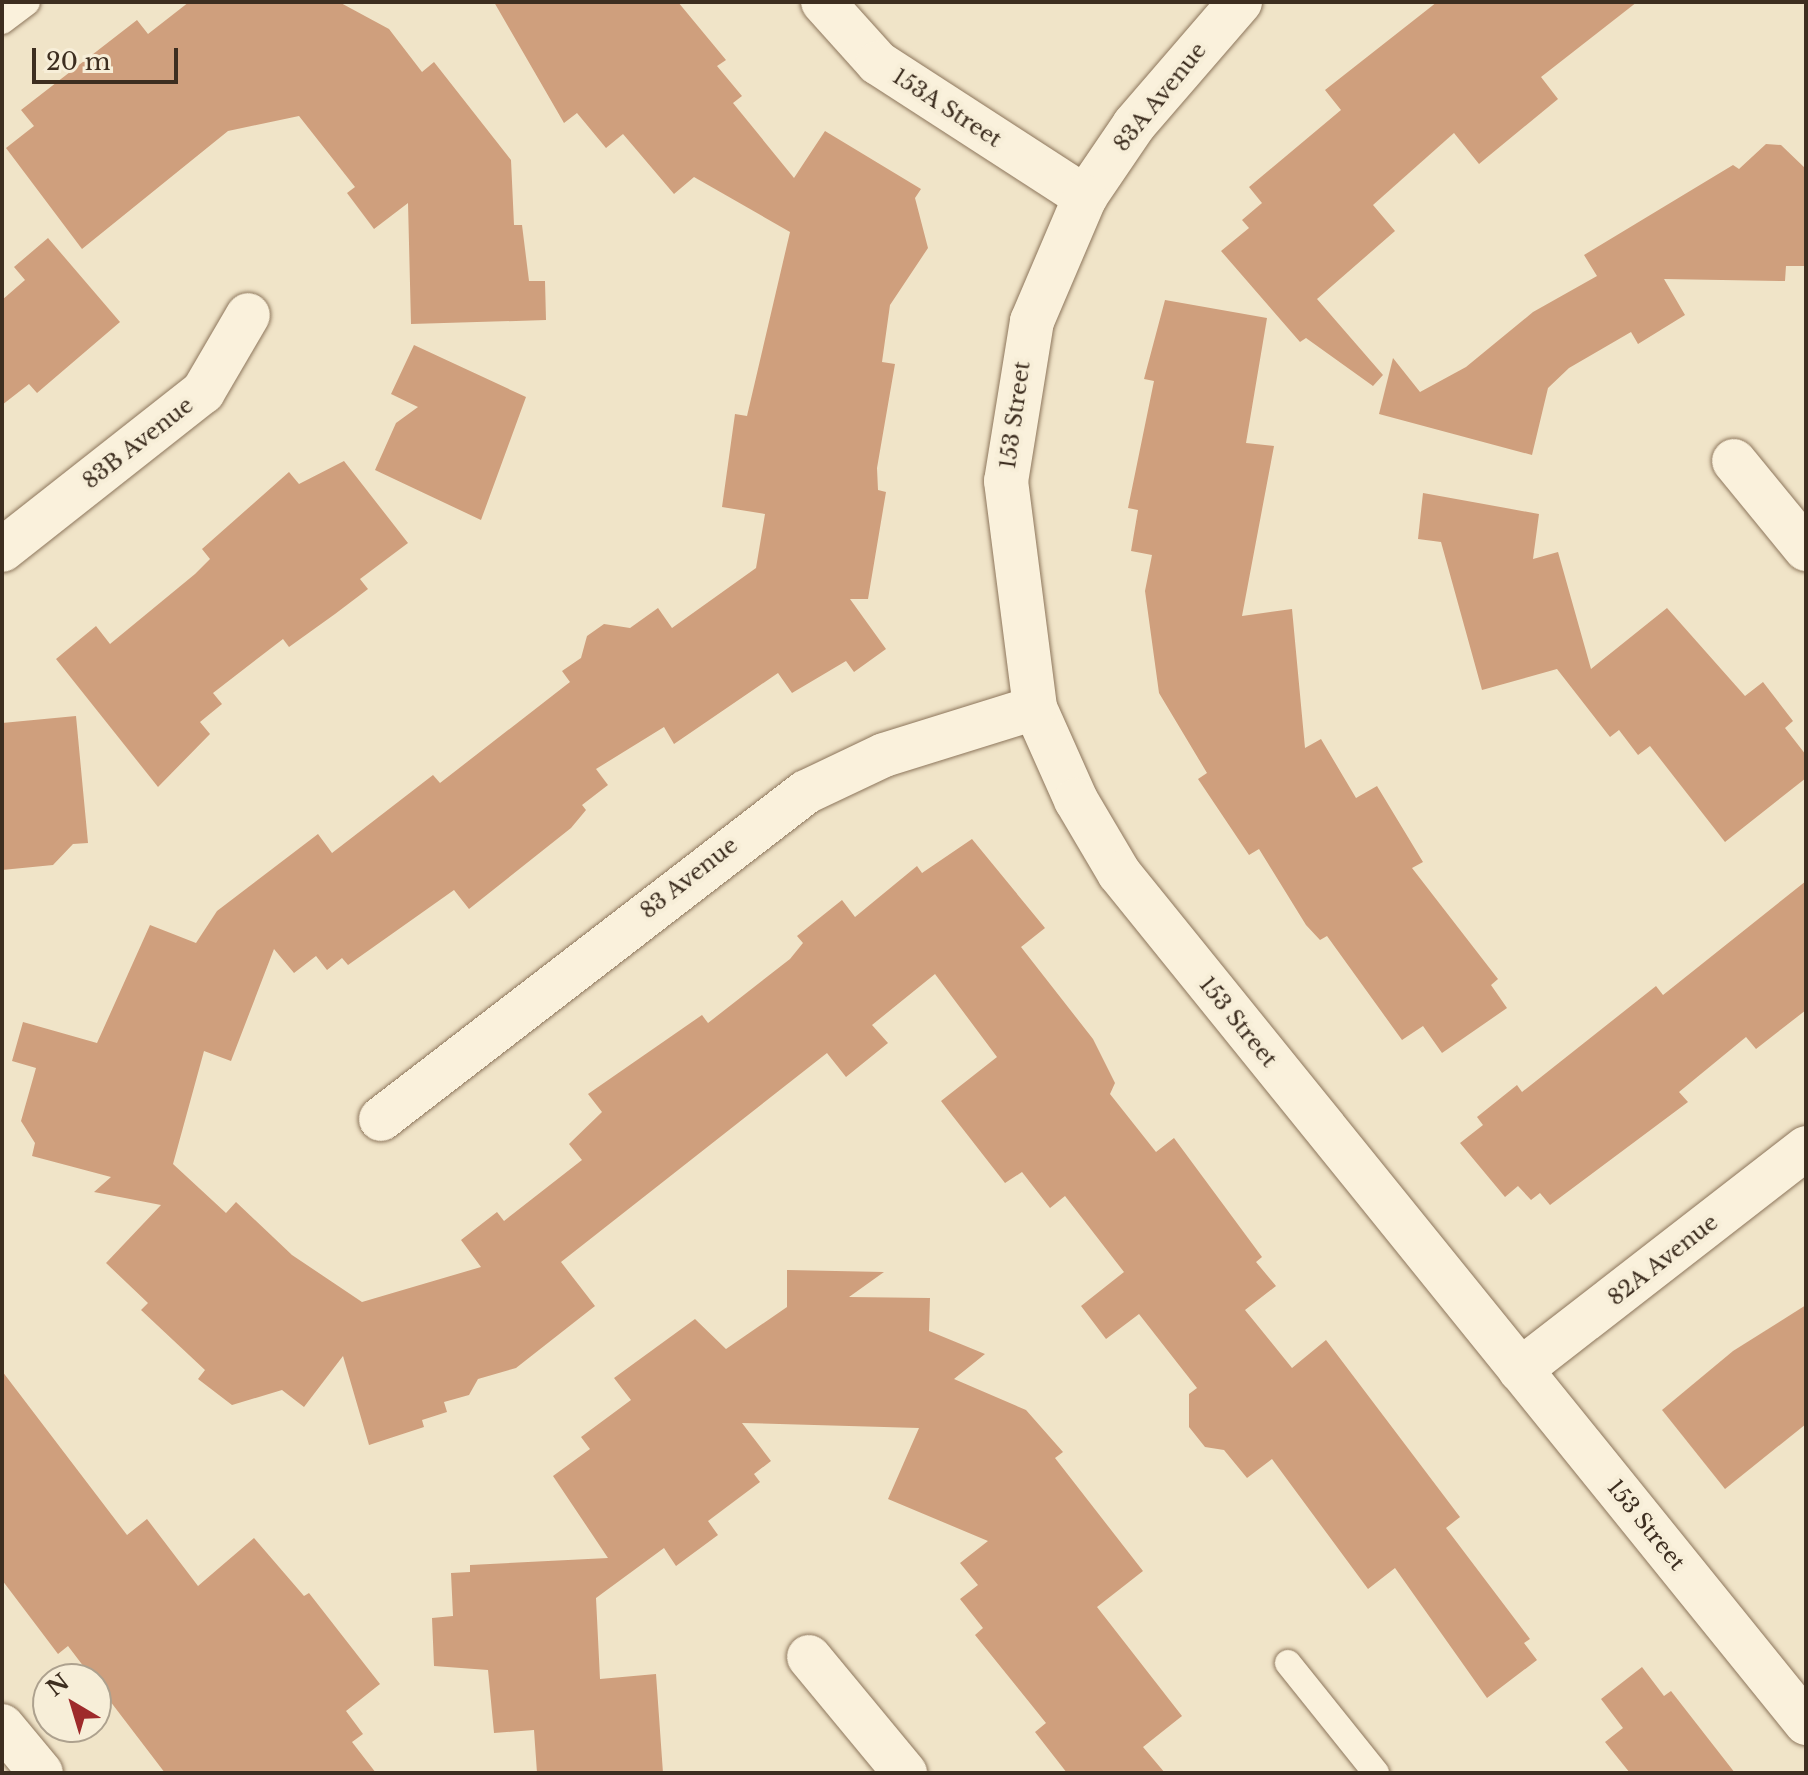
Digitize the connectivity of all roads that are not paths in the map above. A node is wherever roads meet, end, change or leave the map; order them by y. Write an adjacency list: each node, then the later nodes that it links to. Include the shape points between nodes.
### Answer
1 (27, 2): 4 (lane)
2 (823, 2): 5 (street, 153A Street, via 878,63)
3 (1240, 2): 5 (street, 83A Avenue, via 1134,125)
4 (2, 21)
5 (1085, 197): 10 (street, 153 Street, via 1032,321 1010,432 1010,532)
6 (248, 315): 9 (street, 83B Avenue, via 203,392)
7 (1734, 461): 8 (street)
8 (1806, 549)
9 (2, 550)
10 (1035, 708): 11 (street, 83 Avenue, via 884,755 806,792); 13 (street, 153 Street, via 1076,800 1119,873)
11 (381, 1119)
12 (1806, 1148): 13 (street, 82A Avenue)
13 (1520, 1370): 16 (street, 153 Street)
14 (809, 1657): 19 (street)
15 (1288, 1663): 20 (lane)
16 (1806, 1723)
17 (2, 1726): 18 (street)
18 (41, 1773)
19 (905, 1773)
20 (1376, 1773)

